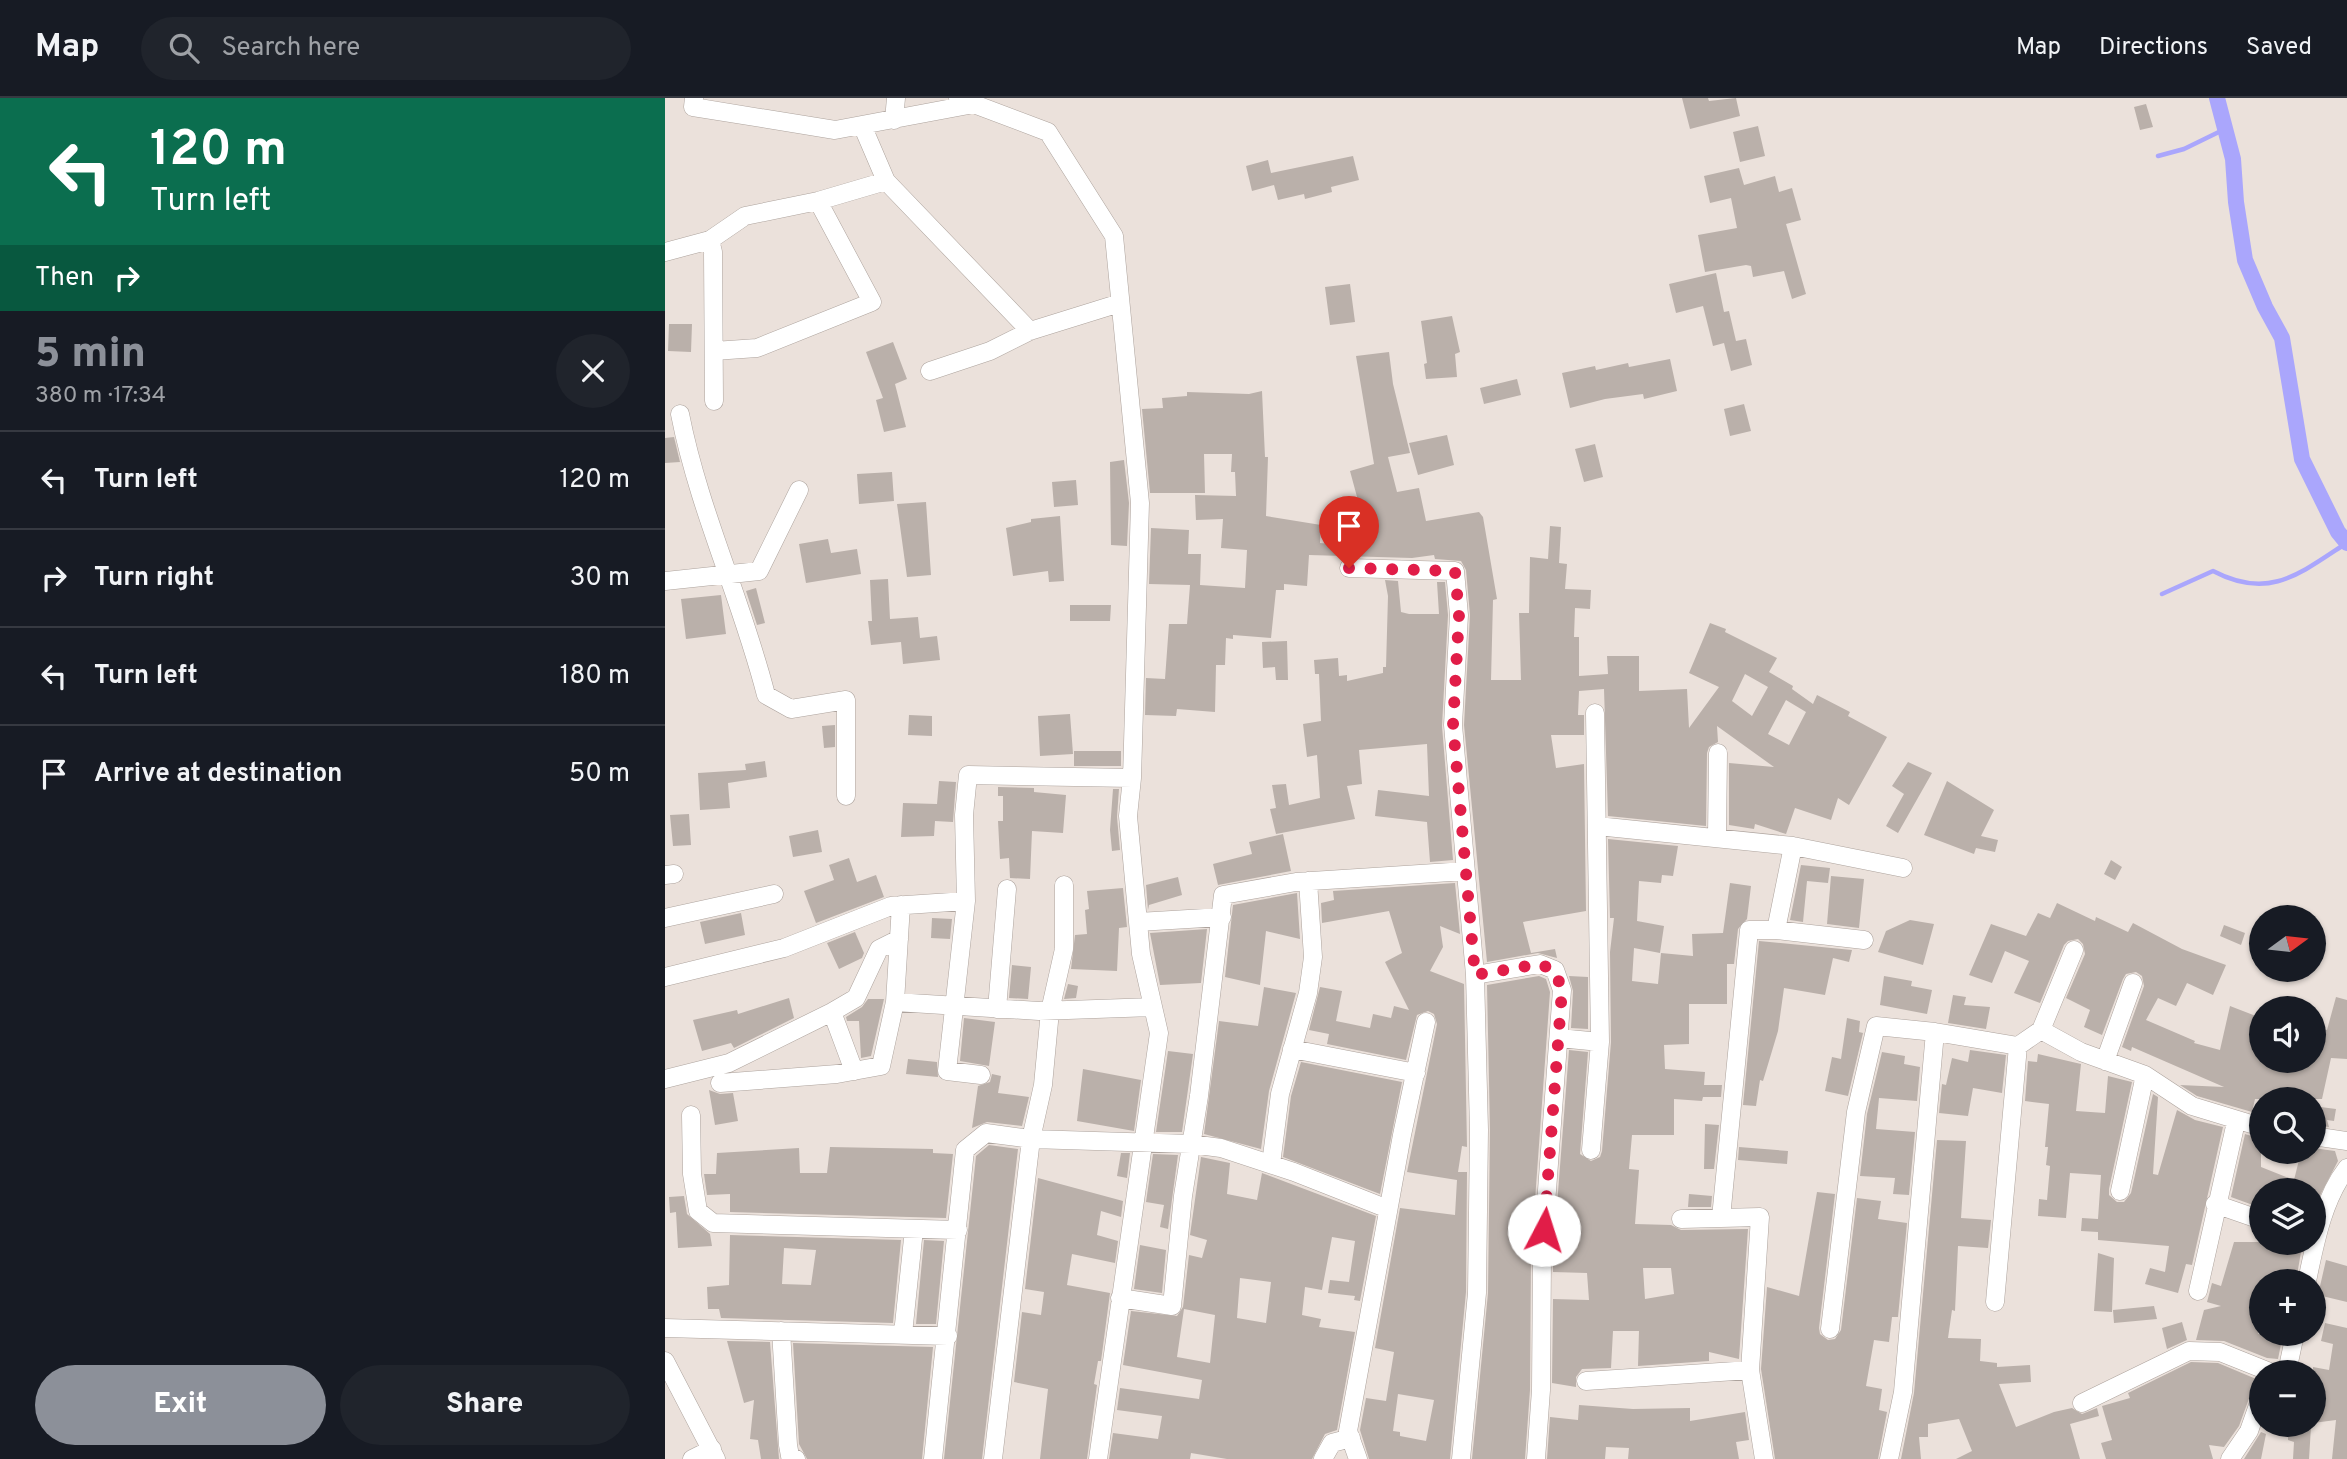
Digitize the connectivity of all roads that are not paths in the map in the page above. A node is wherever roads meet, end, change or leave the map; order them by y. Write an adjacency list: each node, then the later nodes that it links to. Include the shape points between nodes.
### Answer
1 (694, 98): 5 (street, via 694,107 835,130)
2 (896, 98): 4 (street)
3 (969, 100): 4 (street); 10 (street, via 1048,132 1114,236)
4 (894, 120): 5 (street)
5 (862, 125): 6 (street)
6 (885, 181): 7 (street); 11 (street)
7 (818, 201): 8 (street, via 745,216); 12 (street, via 872,302 757,348)
8 (710, 240): 9 (street); 12 (street)
9 (665, 253)
10 (1120, 303): 11 (street); 22 (street, via 1140,503)
11 (1030, 331): 13 (street, via 990,351)
12 (714, 351): 14 (street)
13 (930, 371)
14 (713, 401)
15 (680, 414): 18 (street)
16 (799, 490): 18 (street, via 759,571)
17 (1349, 568): 28 (street, via 1455,571 1459,615 1453,725)
18 (726, 575): 19 (street); 23 (street, via 751,638 766,695 791,709 846,700)
19 (665, 581)
20 (1595, 713): 24 (street)
21 (1718, 753): 25 (street)
22 (1132, 778): 33 (street, via 968,775); 37 (street, via 1128,816)
23 (846, 796)
24 (1597, 826): 25 (street); 55 (street)
25 (1717, 836): 26 (street)
26 (1793, 846): 27 (street); 38 (street)
27 (1903, 868)
28 (1466, 871): 29 (street); 42 (street)
29 (1308, 881): 35 (street, via 1223,895); 57 (street, via 1313,957)
30 (1064, 885): 49 (street, via 1065,949)
31 (1007, 889): 48 (street)
32 (774, 894): 36 (street)
33 (966, 901): 34 (street); 46 (street)
34 (901, 905): 39 (street); 43 (street, via 784,948)
35 (1222, 917): 37 (street); 71 (street)
36 (665, 918)
37 (1138, 922): 47 (street, via 1140,954)
38 (1776, 930): 40 (street); 81 (street, via 1749,930)
39 (899, 939): 45 (street); 50 (street, via 879,949 856,998)
40 (1864, 940)
41 (2074, 950): 52 (street)
42 (1475, 975): 54 (street, via 1540,964 1555,971 1562,990); 108 (street, via 1477,1293)
43 (665, 977)
44 (2133, 983): 58 (street)
45 (895, 1002): 46 (street); 59 (street, via 881,1066)
46 (954, 1007): 48 (street); 61 (street, via 947,1071)
47 (1153, 1007): 49 (street); 72 (street, via 1159,1033)
48 (997, 1009): 49 (street)
49 (1050, 1011): 69 (street, via 1043,1085)
50 (832, 1012): 59 (street); 63 (street, via 729,1063)
51 (1426, 1022): 60 (street)
52 (2041, 1030): 56 (street); 58 (street)
53 (1935, 1032): 56 (street); 89 (street, via 1876,1026 1856,1112); 111 (street, via 1903,1392)
54 (1559, 1038): 55 (street); 109 (street, via 1542,1257)
55 (1600, 1042): 73 (street)
56 (2018, 1046): 87 (street)
57 (1292, 1049): 60 (street); 74 (street, via 1276,1115)
58 (2105, 1061): 62 (street)
59 (854, 1071): 64 (street)
60 (1416, 1073): 78 (street)
61 (981, 1075)
62 (2145, 1075): 66 (street, via 2192,1106); 76 (street)
63 (665, 1079)
64 (720, 1083)
65 (691, 1115): 83 (street, via 698,1211 713,1223)
66 (2236, 1122): 67 (street); 77 (street)
67 (2249, 1125)
68 (2326, 1138): 70 (street)
69 (1031, 1139): 72 (street); 84 (street, via 986,1133 965,1150); 104 (street)
70 (2347, 1141)
71 (1191, 1143): 72 (street); 74 (street); 86 (street, via 1172,1306)
72 (1142, 1144): 86 (street)
73 (1591, 1150)
74 (1271, 1164): 78 (street)
75 (2347, 1168): 79 (street)
76 (2120, 1191)
77 (2215, 1204): 80 (street); 85 (street)
78 (1388, 1209): 99 (street, via 1348,1431)
79 (2326, 1209)
80 (2249, 1216)
81 (1721, 1218): 82 (street); 95 (street, via 1760,1217)
82 (1681, 1219)
83 (915, 1229): 84 (street); 91 (street)
84 (958, 1230): 92 (street)
85 (2198, 1291)
86 (1120, 1298): 105 (street)
87 (1995, 1303)
88 (665, 1328): 90 (street)
89 (1830, 1329)
90 (781, 1331): 91 (street); 102 (street, via 788,1445 790,1456)
91 (903, 1334): 92 (street)
92 (948, 1336): 103 (street)
93 (665, 1361): 100 (street)
94 (2249, 1364): 97 (street, via 2220,1352 2189,1351)
95 (1749, 1370): 96 (street); 110 (street)
96 (1586, 1381)
97 (2082, 1403)
98 (2249, 1431): 112 (street)
99 (1351, 1438): 106 (street, via 1332,1443); 107 (street)
100 (714, 1454): 101 (street)
101 (692, 1459)
102 (796, 1459)
103 (933, 1459)
104 (993, 1459)
105 (1098, 1459)
106 (1323, 1459)
107 (1358, 1459)
108 (1461, 1459)
109 (1536, 1459)
110 (1764, 1459)
111 (1889, 1459)
112 (2230, 1459)

